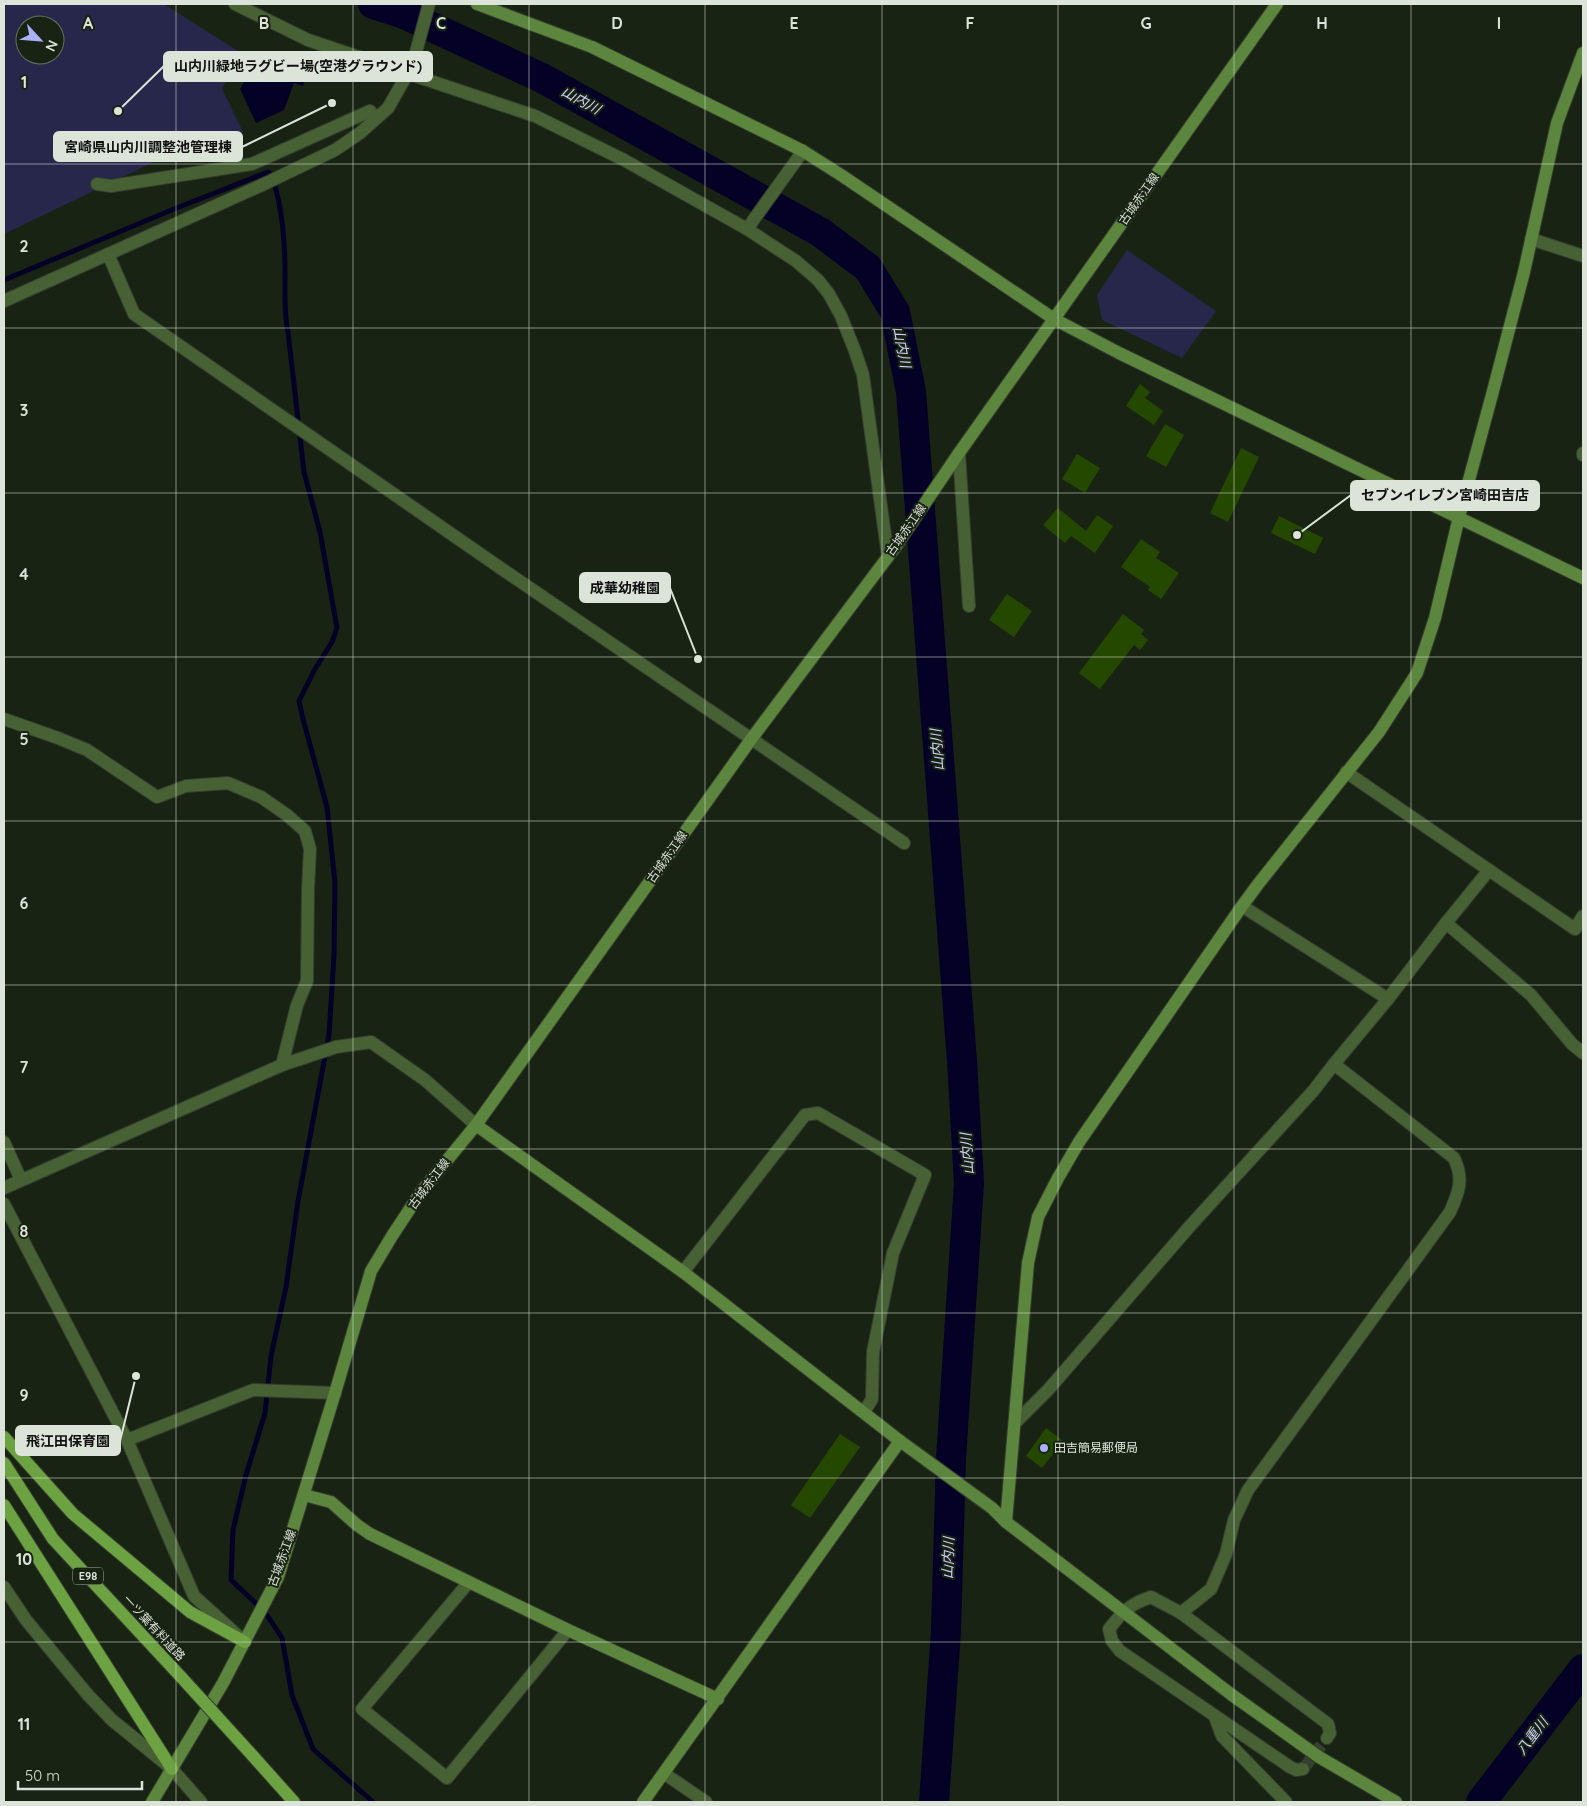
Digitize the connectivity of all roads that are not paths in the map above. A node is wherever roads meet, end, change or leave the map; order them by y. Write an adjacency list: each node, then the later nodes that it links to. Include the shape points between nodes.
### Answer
1 (235, 4): 6 (street, via 308,40)
2 (428, 4): 6 (street)
3 (477, 4): 8 (street, via 592,47)
4 (1278, 4): 15 (street, 古城赤江線)
5 (1582, 60): 11 (street, via 1557,122)
6 (411, 68): 7 (street, via 388,108); 10 (street, via 535,116 624,160)
7 (376, 118): 9 (street, via 370,111 252,164 111,186); 12 (street, via 336,150)
8 (803, 151): 10 (street); 15 (street)
9 (97, 184)
10 (747, 229): 18 (street, via 796,261 818,280 829,294 848,333 863,375)
11 (1531, 239): 13 (street); 17 (street)
12 (108, 254): 14 (street); 22 (street, via 134,314)
13 (1583, 256)
14 (4, 301)
15 (1054, 319): 16 (street, 古城赤江線); 17 (street)
16 (959, 453): 18 (street, 古城赤江線); 20 (street)
17 (1459, 516): 19 (street); 23 (street, via 1435,618 1417,673 1379,732)
18 (888, 558): 22 (street, 古城赤江線)
19 (1583, 578)
20 (969, 606)
21 (4, 719): 32 (street, via 86,750 157,797 186,786 228,783 261,797 305,830 310,848 307,981 297,1005)
22 (752, 738): 24 (street); 33 (street, 古城赤江線)
23 (1346, 772): 25 (street); 26 (street)
24 (904, 843)
25 (1489, 870): 27 (street, via 1575,929); 28 (street)
26 (1242, 906): 29 (street); 41 (street, via 1079,1142 1038,1217 1028,1263)
27 (1583, 916)
28 (1446, 922): 29 (street); 30 (street, via 1531,995)
29 (1388, 1000): 31 (street)
30 (1583, 1053)
31 (1334, 1064): 41 (street, via 1048,1390); 52 (street, via 1454,1158 1459,1168 1457,1196 1450,1212 1248,1490 1234,1520 1226,1554 1211,1588)
32 (282, 1065): 33 (street, via 336,1046 371,1042 425,1080); 35 (street)
33 (476, 1125): 38 (street); 39 (street, 古城赤江線, via 421,1192 370,1271)
34 (4, 1142): 35 (street)
35 (21, 1180): 36 (street)
36 (4, 1188)
37 (4, 1204): 43 (street)
38 (683, 1272): 40 (street); 40 (street, via 805,1115 818,1113 925,1175 892,1253 873,1352 872,1399)
39 (335, 1393): 43 (street, via 253,1390); 46 (street, 古城赤江線)
40 (864, 1412): 44 (street)
41 (1015, 1423): 48 (street)
42 (4, 1437): 54 (main road, via 73,1514 190,1612)
43 (127, 1440): 54 (street, via 194,1596)
44 (900, 1441): 48 (street, via 992,1508); 55 (street)
45 (4, 1464): 64 (main road, 一ツ葉有料道路 / E98, bridge, via 52,1539)
46 (304, 1495): 49 (street, via 331,1502 370,1534); 54 (street, 古城赤江線, via 278,1577)
47 (4, 1505): 58 (main road)
48 (1006, 1522): 51 (street)
49 (469, 1582): 53 (street); 53 (street, via 362,1708 447,1778)
50 (4, 1587): 58 (street, via 26,1620 88,1695 112,1720)
51 (1123, 1611): 52 (street, via 1152,1597); 56 (street, via 1109,1629 1112,1641 1120,1651); 61 (street, via 1319,1757)
52 (1181, 1613): 57 (street, via 1328,1724 1330,1732)
53 (568, 1630): 55 (street)
54 (245, 1642): 58 (street, 古城赤江線)
55 (718, 1699): 60 (street)
56 (1215, 1717): 59 (street, via 1290,1767); 67 (street, via 1222,1736)
57 (1327, 1738)
58 (172, 1769): 62 (street, 古城赤江線); 63 (street)
59 (1303, 1770)
60 (664, 1774): 65 (street); 66 (street)
61 (1393, 1800)
62 (152, 1802)
63 (201, 1802)
64 (294, 1802)
65 (643, 1802)
66 (706, 1802)
67 (1286, 1802)

